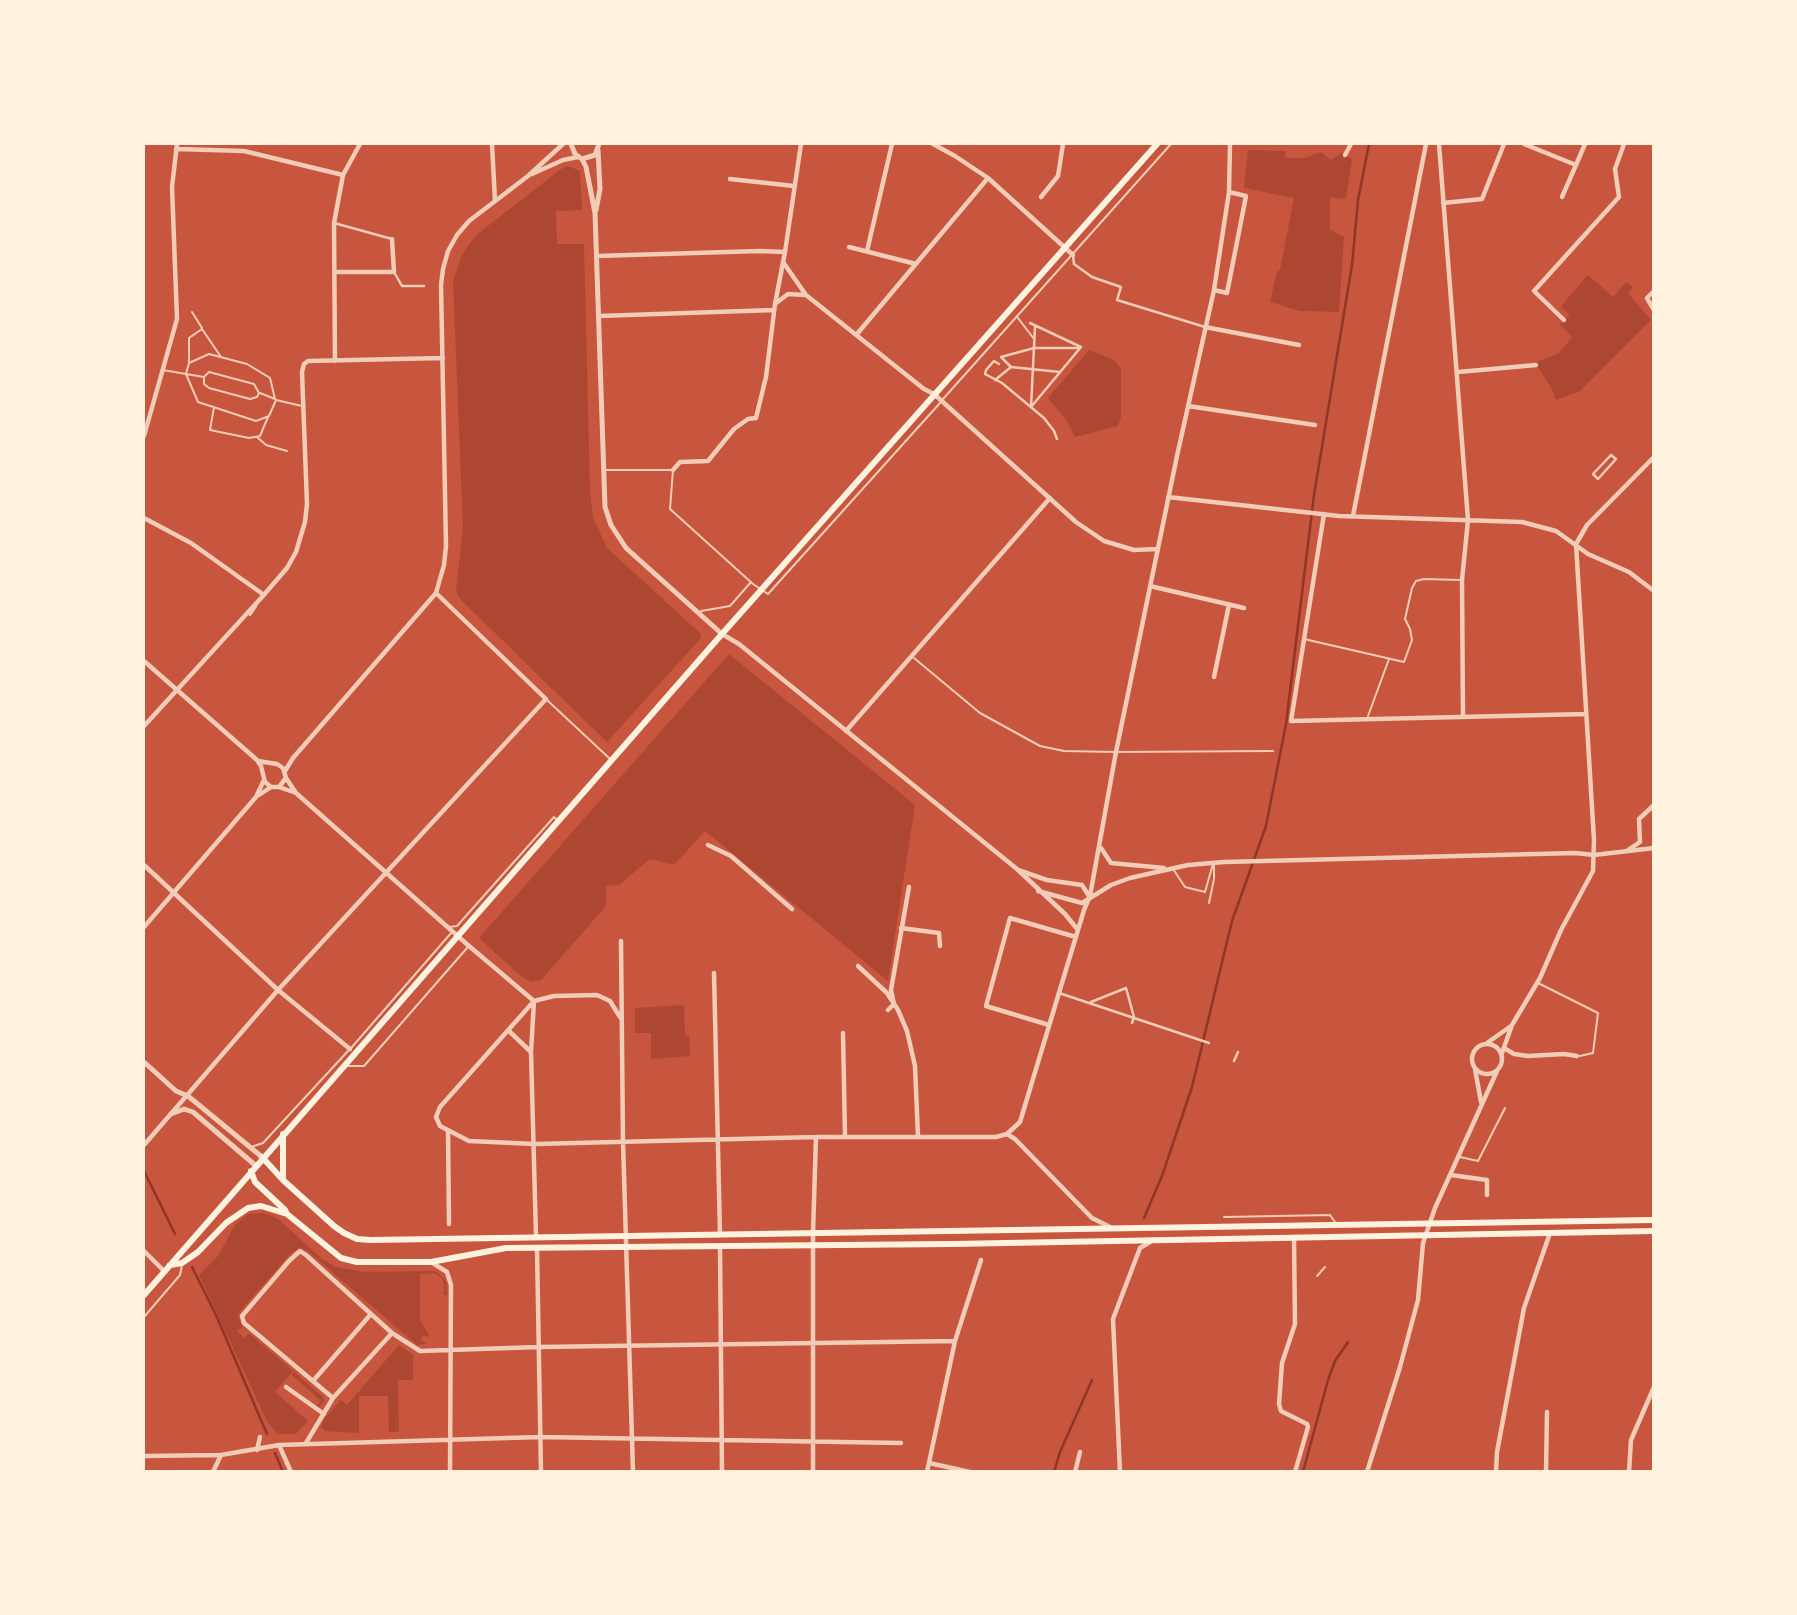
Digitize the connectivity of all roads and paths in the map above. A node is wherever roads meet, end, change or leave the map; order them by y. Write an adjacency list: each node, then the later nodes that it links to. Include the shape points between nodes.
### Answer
1 (246, 144): 22 (street)
2 (360, 144): 26 (street)
3 (492, 144): 34 (street)
4 (563, 144): 27 (street)
5 (571, 144): 24 (street)
6 (801, 144): 30 (street)
7 (892, 144): 41 (street)
8 (933, 144): 29 (street)
9 (1063, 144): 32 (street, via 1058,176)
10 (1157, 144): 40 (main road)
11 (1171, 144): 43 (lane)
12 (1230, 144): 31 (street)
13 (1351, 144): 23 (street)
14 (1426, 144): 106 (street)
15 (1439, 144): 35 (street)
16 (1504, 144): 35 (street, via 1482,199)
17 (1524, 144): 25 (street)
18 (1585, 144): 25 (street)
19 (1624, 144): 60 (street, via 1615,169 1619,197 1534,291)
20 (176, 146): 22 (street); 79 (street, via 172,187 177,318)
21 (598, 147): 24 (street, via 593,156); 36 (street, via 600,189)
22 (244, 151): 26 (street)
23 (1345, 155)
24 (580, 158): 27 (street); 36 (street)
25 (1576, 165): 33 (street)
26 (343, 175): 37 (street)
27 (528, 176): 34 (street)
28 (730, 178): 30 (street)
29 (988, 178): 40 (street); 46 (street)
30 (794, 186): 42 (street)
31 (1229, 192): 52 (street); 52 (street, via 1247,196 1227,293)
32 (1041, 197)
33 (1562, 197)
34 (495, 201): 51 (street, via 457,235 448,251)
35 (1443, 203): 81 (street)
36 (595, 213): 44 (street)
37 (334, 223): 38 (street); 47 (street)
38 (393, 239): 48 (street)
39 (849, 247): 41 (street)
40 (1064, 247): 43 (street); 86 (main road)
41 (867, 251): 46 (street)
42 (785, 253): 44 (street); 45 (street)
43 (1073, 255): 59 (lane); 63 (street, via 1074,264 1092,277 1121,287 1117,300)
44 (597, 256): 58 (street)
45 (783, 262): 54 (street); 55 (street)
46 (916, 264): 65 (street)
47 (334, 272): 48 (street); 73 (street)
48 (394, 272): 49 (street, via 402,285)
49 (424, 285)
50 (432, 285): 51 (street)
51 (441, 285): 71 (street)
52 (1214, 290): 63 (street)
53 (1654, 291): 56 (street, via 1647,298)
54 (808, 296): 55 (street, via 788,294); 65 (street)
55 (774, 307): 58 (street); 102 (street, via 756,418 734,429 708,461 680,462)
56 (1652, 309)
57 (192, 312): 64 (lane)
58 (599, 316): 101 (street)
59 (1017, 317): 66 (lane); 88 (lane)
60 (1564, 320)
61 (1030, 324): 62 (street)
62 (1035, 326): 66 (street); 69 (street)
63 (1205, 327): 67 (street); 89 (street)
64 (202, 329): 70 (lane); 75 (lane, via 190,338)
65 (857, 334): 86 (street)
66 (1034, 340): 68 (street)
67 (1299, 345)
68 (1034, 348): 69 (street); 72 (street); 78 (street)
69 (1081, 348): 80 (street)
70 (222, 358): 75 (lane, via 209,355); 87 (lane, via 247,364 270,378)
71 (443, 358): 73 (street); 116 (street, via 446,545)
72 (1003, 358): 74 (street); 74 (street, via 999,365); 77 (street)
73 (335, 360): 91 (street, via 304,365)
74 (994, 361): 84 (street, via 985,374)
75 (189, 363): 82 (lane)
76 (1536, 365): 81 (street)
77 (1011, 367): 78 (street); 84 (street)
78 (1033, 369): 80 (street); 92 (street)
79 (162, 370): 82 (lane); 95 (street)
80 (1060, 372): 92 (street)
81 (1458, 372): 108 (street)
82 (186, 374): 83 (lane); 90 (lane, via 198,402)
83 (204, 377): 85 (lane, via 209,372 254,384); 85 (lane, via 209,388 250,399)
84 (995, 380): 92 (street)
85 (260, 393): 87 (lane)
86 (934, 394): 88 (street); 114 (main road)
87 (276, 400): 91 (lane); 93 (lane)
88 (941, 402): 104 (street); 114 (lane, via 768,594)
89 (1188, 406): 94 (street); 103 (street)
90 (214, 407): 93 (lane, via 256,421); 96 (lane, via 210,430)
91 (303, 407): 117 (street, via 306,522 287,568)
92 (1031, 407): 97 (street)
93 (269, 416): 96 (lane)
94 (1315, 425)
95 (144, 436)
96 (257, 437): 98 (lane)
97 (1057, 439)
98 (287, 452)
99 (1654, 457): 109 (street, via 1587,525)
100 (1616, 459): 100 (street, via 1598,479 1593,474 1611,455)
101 (603, 470): 102 (lane); 120 (street, via 606,507 618,537)
102 (673, 470): 112 (lane, via 670,509)
103 (1168, 497): 105 (street); 110 (street)
104 (1050, 498): 110 (street, via 1104,541 1134,550); 124 (street)
105 (1324, 514): 106 (street); 123 (street)
106 (1353, 516): 108 (street)
107 (144, 518): 117 (street, via 191,543)
108 (1468, 520): 109 (street, via 1522,522 1556,531); 111 (street)
109 (1576, 544): 115 (street); 130 (street)
110 (1158, 549): 113 (street)
111 (1462, 580): 125 (lane, via 1416,581 1405,619 1412,640 1404,662); 131 (street)
112 (751, 582): 114 (lane); 120 (lane, via 730,606)
113 (1150, 586): 118 (street); 136 (street)
114 (761, 591): 122 (main road)
115 (1654, 591)
116 (436, 593): 129 (street); 137 (street)
117 (263, 596): 121 (street); 128 (street)
118 (1229, 605): 119 (street); 127 (street)
119 (1244, 608)
120 (695, 611): 122 (street)
121 (250, 615)
122 (722, 634): 134 (street); 139 (main road)
123 (1304, 639): 125 (lane); 132 (street, via 1291,721)
124 (911, 655): 134 (street); 136 (lane, via 980,713 1040,746)
125 (1390, 658): 132 (lane)
126 (144, 660): 128 (street)
127 (1214, 677)
128 (176, 689): 133 (street); 138 (street)
129 (546, 699): 139 (lane); 161 (street)
130 (1586, 714): 131 (street); 156 (street)
131 (1463, 717): 132 (street)
132 (1367, 719)
133 (144, 726)
134 (846, 731): 160 (street)
135 (1273, 751): 136 (lane)
136 (1116, 752): 153 (street)
137 (293, 758): 141 (street); 142 (street)
138 (257, 760): 140 (street); 143 (street)
139 (611, 760): 151 (main road)
140 (271, 765): 141 (street); 143 (street)
141 (278, 765): 142 (street)
142 (285, 771): 144 (street)
143 (263, 773): 145 (street)
144 (286, 778): 147 (street); 148 (street)
145 (264, 780): 146 (street); 149 (street)
146 (271, 787): 147 (street); 149 (street)
147 (279, 787): 148 (street)
148 (296, 793): 161 (street)
149 (256, 797): 164 (street)
150 (1654, 805): 155 (street, via 1639,820 1640,842)
151 (558, 821): 169 (lane, via 554,817 457,926); 172 (main road)
152 (708, 845): 167 (street, via 731,856)
153 (1100, 848): 159 (street, via 1111,863); 165 (street)
154 (1654, 848): 155 (street)
155 (1627, 850): 156 (street)
156 (1594, 855): 157 (street); 179 (street, via 1593,871)
157 (1213, 863): 159 (street); 159 (lane, via 1206,892 1185,887); 166 (lane)
158 (144, 865): 164 (street)
159 (1170, 868): 165 (street)
160 (1017, 869): 163 (street); 165 (street, via 1047,880 1082,885)
161 (387, 871): 169 (street); 180 (street)
162 (909, 887): 170 (street)
163 (1038, 891): 165 (street, via 1082,903); 171 (street)
164 (174, 893): 168 (street); 180 (street)
165 (1090, 896): 171 (street)
166 (1209, 903)
167 (792, 909)
168 (144, 927)
169 (448, 927): 172 (street)
170 (901, 928): 176 (street, via 939,933); 184 (street, via 891,990)
171 (1078, 930): 173 (street)
172 (455, 934): 175 (street); 195 (lane); 202 (main road)
173 (1076, 937): 181 (street); 189 (street, via 1010,918 986,1006)
174 (621, 941): 186 (street)
175 (468, 946): 182 (street); 202 (lane, via 364,1066)
176 (940, 946)
177 (858, 966): 184 (street)
178 (714, 972): 215 (street)
179 (1537, 983): 190 (street); 199 (lane, via 1598,1013 1593,1053)
180 (278, 990): 195 (street); 205 (street)
181 (1059, 993): 183 (street); 189 (street)
182 (534, 1000): 186 (street, via 597,995 610,1002); 191 (street); 197 (street)
183 (1091, 1002): 187 (street); 187 (street, via 1126,988)
184 (894, 1004): 185 (street); 213 (street, via 912,1047)
185 (888, 1010)
186 (620, 1017): 216 (street)
187 (1134, 1017): 188 (street); 193 (street)
188 (1132, 1023)
189 (1049, 1025): 211 (street, via 1020,1122)
190 (1512, 1026): 194 (street); 196 (street)
191 (508, 1030): 197 (street); 209 (street, via 440,1107 436,1118)
192 (843, 1033): 212 (street)
193 (1209, 1043)
194 (1486, 1043): 196 (street); 203 (street, via 1473,1053)
195 (350, 1049): 219 (lane, via 263,1143)
196 (1503, 1051): 199 (street); 204 (street)
197 (531, 1052): 217 (street)
198 (1238, 1052): 200 (street)
199 (1577, 1056)
200 (1234, 1061)
201 (144, 1062): 205 (street)
202 (343, 1066): 210 (main road)
203 (1474, 1067): 204 (street, via 1487,1074); 206 (street)
204 (1497, 1071): 206 (street)
205 (188, 1096): 208 (street); 219 (street)
206 (1482, 1102): 221 (street)
207 (1504, 1108): 221 (lane, via 1478,1161)
208 (171, 1114): 218 (street); 222 (street, via 184,1109 193,1112)
209 (448, 1130): 217 (street, via 469,1140); 230 (street)
210 (283, 1134): 220 (main road); 224 (main road)
211 (1007, 1134): 213 (street); 232 (street, via 1092,1218)
212 (845, 1136): 213 (street); 214 (street)
213 (918, 1136)
214 (816, 1137): 215 (street); 234 (street)
215 (719, 1139): 216 (street); 236 (street)
216 (623, 1142): 217 (street); 237 (street)
217 (535, 1144): 239 (street)
218 (144, 1145)
219 (250, 1147): 220 (street)
220 (262, 1157): 222 (main road); 224 (main road)
221 (1459, 1157): 223 (street)
222 (253, 1168): 226 (main road, via 255,1182); 250 (main road)
223 (1451, 1175): 225 (street, via 1487,1180); 229 (street)
224 (283, 1180): 239 (main road, via 344,1234 357,1239)
225 (1487, 1195)
226 (287, 1214): 248 (main road, via 341,1258); 249 (main road, via 261,1206 247,1208)
227 (1224, 1217): 231 (lane, via 1330,1215)
228 (1654, 1220): 229 (main road)
229 (1430, 1223): 231 (main road); 238 (street)
230 (449, 1224)
231 (1338, 1225): 232 (main road)
232 (1114, 1229): 234 (main road)
233 (1654, 1231): 235 (main road)
234 (813, 1233): 236 (main road); 242 (street)
235 (1550, 1233): 238 (main road); 297 (street, via 1524,1308)
236 (720, 1234): 237 (main road)
237 (625, 1235): 239 (main road); 243 (street)
238 (1426, 1235): 240 (main road); 296 (street, via 1418,1300)
239 (536, 1236)
240 (1294, 1236): 241 (main road); 295 (street, via 1295,1324 1282,1363 1279,1404 1281,1411 1308,1427)
241 (1156, 1238): 242 (main road); 294 (street, via 1140,1248 1113,1319)
242 (813, 1245): 244 (main road); 259 (street)
243 (626, 1247): 244 (main road); 245 (main road); 260 (street)
244 (720, 1247): 261 (street)
245 (537, 1248): 248 (main road, via 479,1252); 262 (street)
246 (144, 1251): 252 (street)
247 (981, 1260): 258 (street)
248 (431, 1262): 263 (street, via 450,1278)
249 (182, 1263): 250 (main road); 256 (lane, via 180,1275)
250 (170, 1265): 252 (main road)
251 (1325, 1267): 253 (lane)
252 (164, 1271): 254 (main road)
253 (1317, 1276)
254 (144, 1295)
255 (371, 1314): 257 (street); 264 (street); 264 (street, via 300,1251 244,1311 244,1323)
256 (144, 1317)
257 (392, 1333): 263 (street, via 420,1351); 267 (street)
258 (955, 1341): 259 (street); 283 (street)
259 (812, 1345): 261 (street); 275 (street)
260 (629, 1346): 261 (street); 262 (street); 273 (street)
261 (721, 1346): 274 (street)
262 (539, 1347): 263 (street); 271 (street)
263 (450, 1351): 272 (street)
264 (313, 1381): 267 (street)
265 (286, 1387): 269 (street)
266 (1654, 1387): 299 (street, via 1631,1440)
267 (333, 1398): 269 (street)
268 (1547, 1412): 298 (street)
269 (324, 1414): 277 (street)
270 (260, 1437): 279 (street)
271 (540, 1437): 272 (street); 273 (street); 287 (street)
272 (450, 1440): 277 (street); 286 (street)
273 (632, 1440): 274 (street); 288 (street)
274 (721, 1441): 275 (street); 289 (street)
275 (813, 1443): 276 (street); 290 (street)
276 (901, 1443)
277 (305, 1444): 278 (street)
278 (279, 1445): 279 (street); 285 (street)
279 (257, 1450): 281 (street)
280 (1080, 1451): 293 (street)
281 (221, 1455): 282 (street); 284 (street)
282 (144, 1456)
283 (929, 1463): 291 (street); 292 (street)
284 (213, 1472)
285 (291, 1472)
286 (450, 1472)
287 (541, 1472)
288 (633, 1472)
289 (722, 1472)
290 (813, 1472)
291 (927, 1472)
292 (970, 1472)
293 (1074, 1472)
294 (1121, 1472)
295 (1295, 1472)
296 (1367, 1472)
297 (1496, 1472)
298 (1546, 1472)
299 (1629, 1472)

